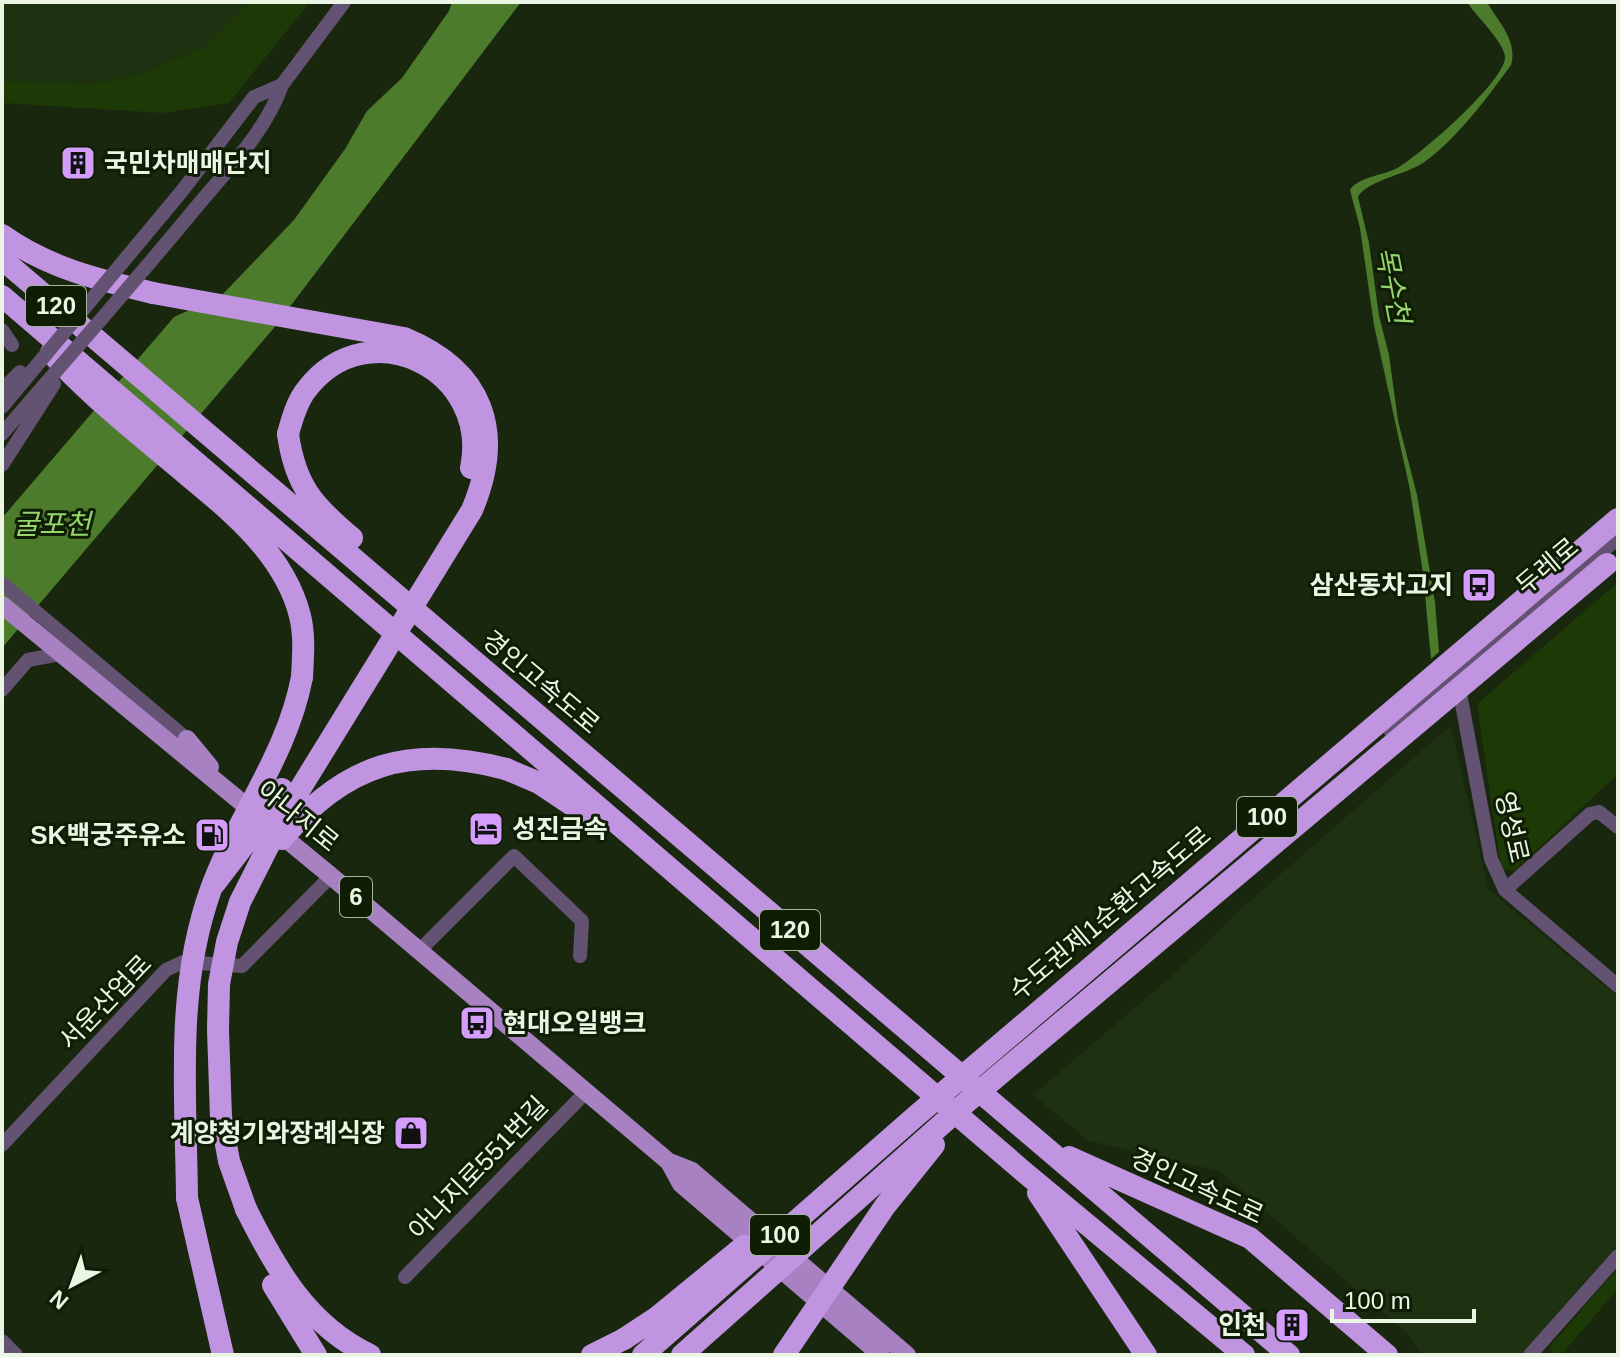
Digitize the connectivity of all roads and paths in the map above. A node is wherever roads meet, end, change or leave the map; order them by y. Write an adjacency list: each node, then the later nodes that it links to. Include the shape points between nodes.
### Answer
1 (344, 2): 2 (street)
2 (282, 85): 7 (street, bridge, via 254,97); 9 (street, bridge, via 273,111 244,150)
3 (2, 235): 28 (highway, bridge, via 50,264 86,277 404,338 450,363 482,408 488,459 465,523)
4 (2, 259): 23 (highway, 경인고속도로 / 120)
5 (2, 297): 13 (highway, via 87,380)
6 (2, 330): 8 (street)
7 (62, 334): 10 (street, bridge); 11 (street, bridge)
8 (12, 345)
9 (75, 348): 12 (street, bridge); 14 (street, bridge)
10 (2, 390)
11 (2, 407)
12 (2, 434)
13 (185, 462): 29 (highway, 120); 31 (highway, bridge, via 270,554 301,617 304,648 291,722)
14 (2, 465)
15 (1618, 519): 38 (highway, 수도권제1순환고속도로 / 100, bridge)
16 (1618, 538): 21 (street, 두레로)
17 (1618, 555): 37 (highway, 수도권제1순환고속도로 / 100, bridge)
18 (2, 583): 24 (street)
19 (2, 605): 20 (main road, 아나지로 / 6)
20 (60, 654): 22 (street, via 28,660); 25 (main road, 아나지로 / 6)
21 (1457, 675): 27 (street, 두레로); 32 (street, 영성로, via 1491,859)
22 (2, 690)
23 (534, 713): 31 (highway, bridge, via 453,625 325,515 311,500 295,468 288,434 305,390 350,357 403,354 445,379 458,396 472,435 469,481 445,529 261,823); 40 (highway, 경인고속도로 / 120)
24 (187, 739): 25 (main road)
25 (237, 800): 30 (main road, 아나지로 / 6)
26 (1618, 827): 32 (street, via 1599,812 1590,814)
27 (1260, 845)
28 (254, 869): 29 (highway, bridge, via 310,808 339,786 371,769 436,757 469,759 539,783); 44 (highway, bridge, via 227,942 219,984 221,1117)
29 (675, 872): 42 (highway, 120)
30 (331, 876): 33 (main road, 아나지로 / 6); 39 (street, 서운산업로, via 242,966 183,962 166,970)
31 (212, 887): 43 (highway, bridge, via 188,976)
32 (1505, 890): 35 (street, 영성로)
33 (419, 951): 34 (street, via 514,856 582,921); 36 (main road, 아나지로 / 6)
34 (580, 956)
35 (1618, 986)
36 (585, 1093): 41 (main road, 아나지로 / 6); 46 (street, 아나지로551번길)
37 (968, 1101): 55 (highway, 수도권제1순환고속도로 / 100, bridge); 56 (highway, bridge, via 885,1206)
38 (917, 1115): 53 (highway, bridge, via 847,1159 656,1318); 54 (highway, 수도권제1순환고속도로 / 100, bridge)
39 (2, 1145)
40 (1046, 1146): 61 (highway, 경인고속도로 / 120); 62 (highway, 경인고속도로 / 120, via 1250,1238)
41 (669, 1162): 57 (main road, 아나지로 / 6, via 681,1184); 58 (main road, 아나지로 / 6, via 692,1171)
42 (1024, 1172): 59 (highway, 120); 60 (highway, 120)
43 (187, 1198): 49 (highway); 50 (highway)
44 (246, 1209): 51 (highway, via 276,1292); 52 (highway, via 275,1267 299,1300 329,1330)
45 (1618, 1256): 63 (street)
46 (405, 1277)
47 (2, 1341): 48 (street)
48 (16, 1355)
49 (211, 1355)
50 (223, 1355)
51 (316, 1355)
52 (370, 1355)
53 (592, 1355)
54 (643, 1355)
55 (682, 1355)
56 (784, 1355)
57 (881, 1355)
58 (907, 1355)
59 (1146, 1355)
60 (1244, 1355)
61 (1289, 1355)
62 (1387, 1355)
63 (1530, 1355)

